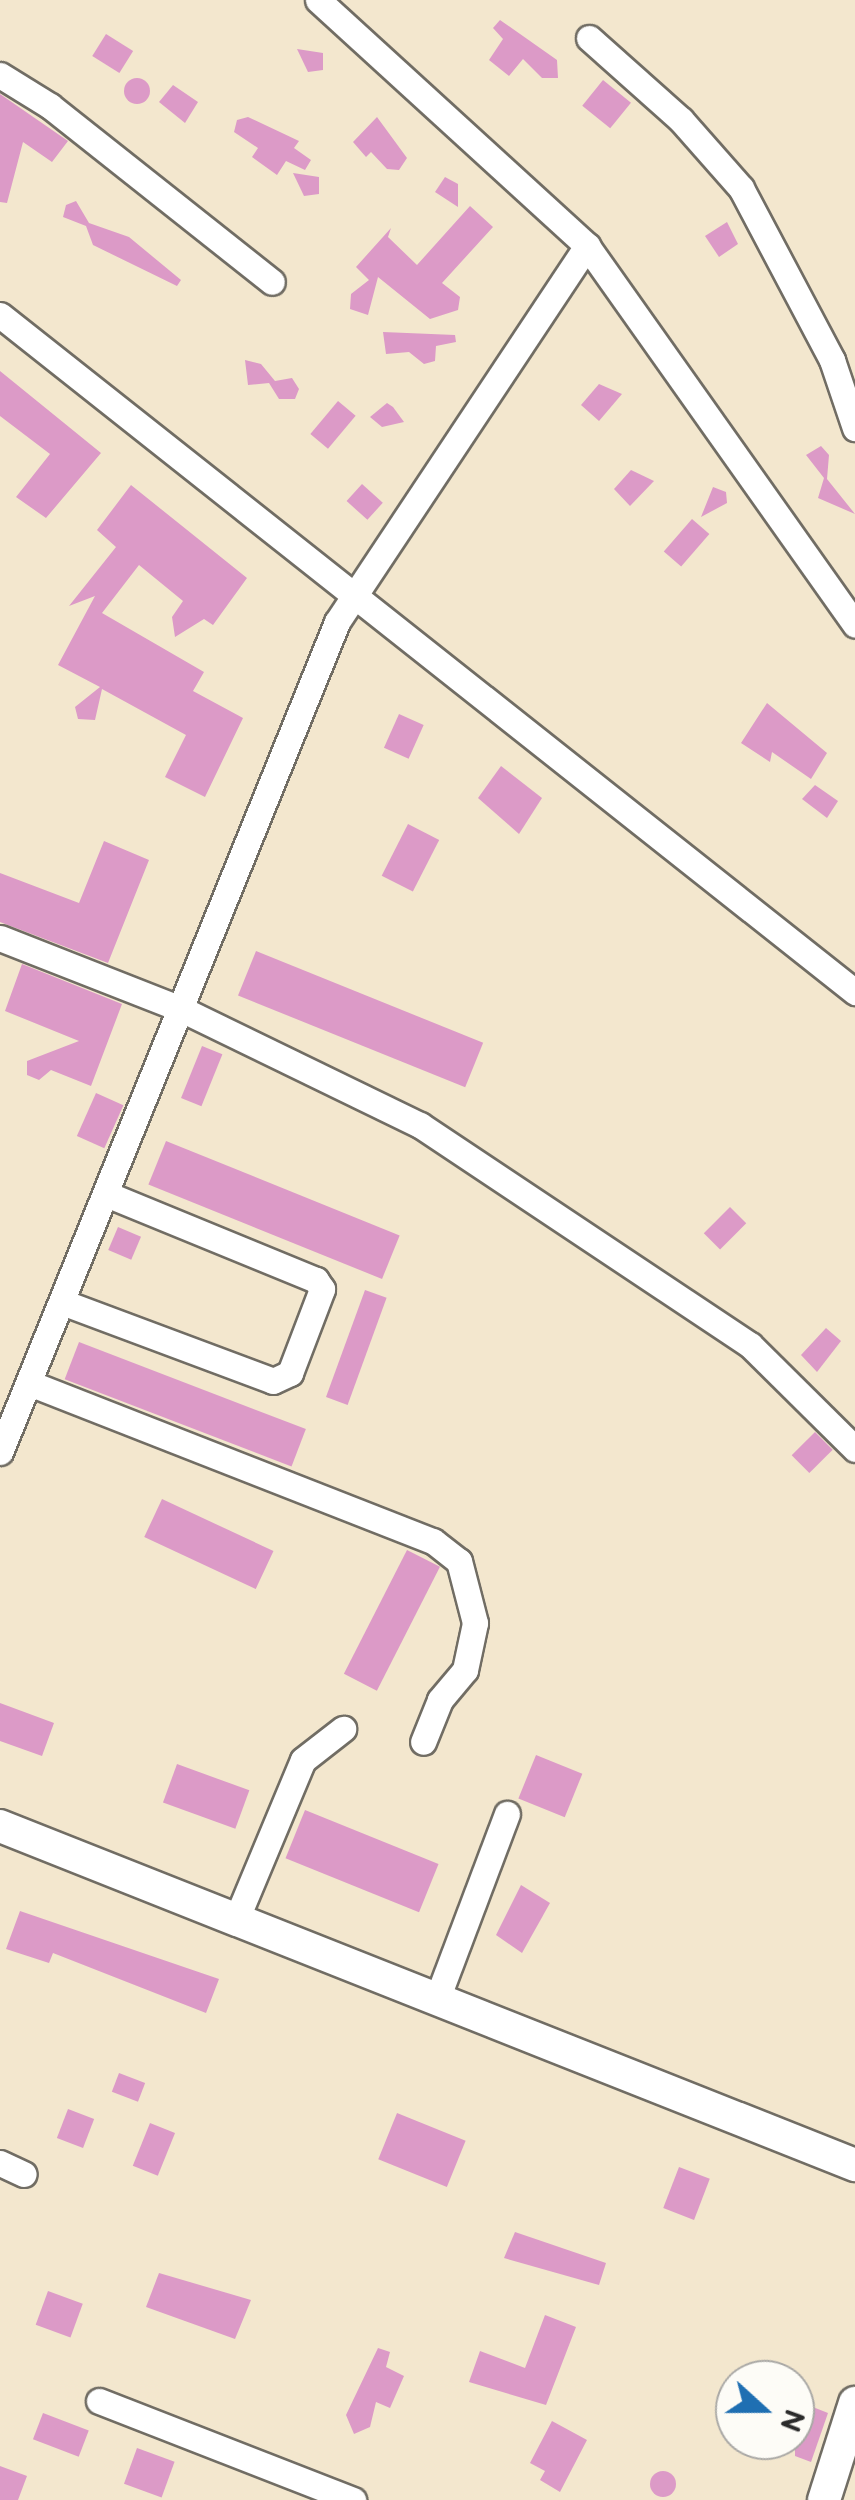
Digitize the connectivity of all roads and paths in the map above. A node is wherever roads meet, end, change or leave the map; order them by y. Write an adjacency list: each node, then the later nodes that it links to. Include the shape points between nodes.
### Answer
1 (318, 0): 4 (street)
2 (589, 38): 7 (street, via 681,120 741,188 832,360)
3 (0, 75): 5 (street, via 50,106)
4 (587, 246): 8 (street, via 456,436); 9 (street)
5 (272, 282)
6 (0, 315): 8 (street)
7 (855, 428)
8 (354, 601): 11 (street); 12 (street, via 337,622)
9 (855, 625)
10 (0, 938): 12 (street)
11 (855, 992)
12 (180, 1009): 13 (street); 16 (street, via 420,1125 750,1346)
13 (106, 1194): 14 (street); 14 (street, via 316,1280 322,1289 290,1373 273,1381)
14 (62, 1302): 15 (street)
15 (29, 1383): 17 (street); 19 (street, via 433,1541 459,1562 475,1623 465,1670 440,1700)
16 (855, 1450)
17 (0, 1452)
18 (343, 1728): 22 (street, via 303,1760)
19 (424, 1742)
20 (507, 1814): 23 (street)
21 (0, 1826): 22 (main road)
22 (236, 1920): 23 (main road)
23 (437, 2000): 25 (main road)
24 (0, 2164): 26 (street)
25 (855, 2165)
26 (24, 2174)
27 (99, 2400): 29 (street)
28 (855, 2403): 30 (main road)
29 (353, 2500)
30 (824, 2500)

